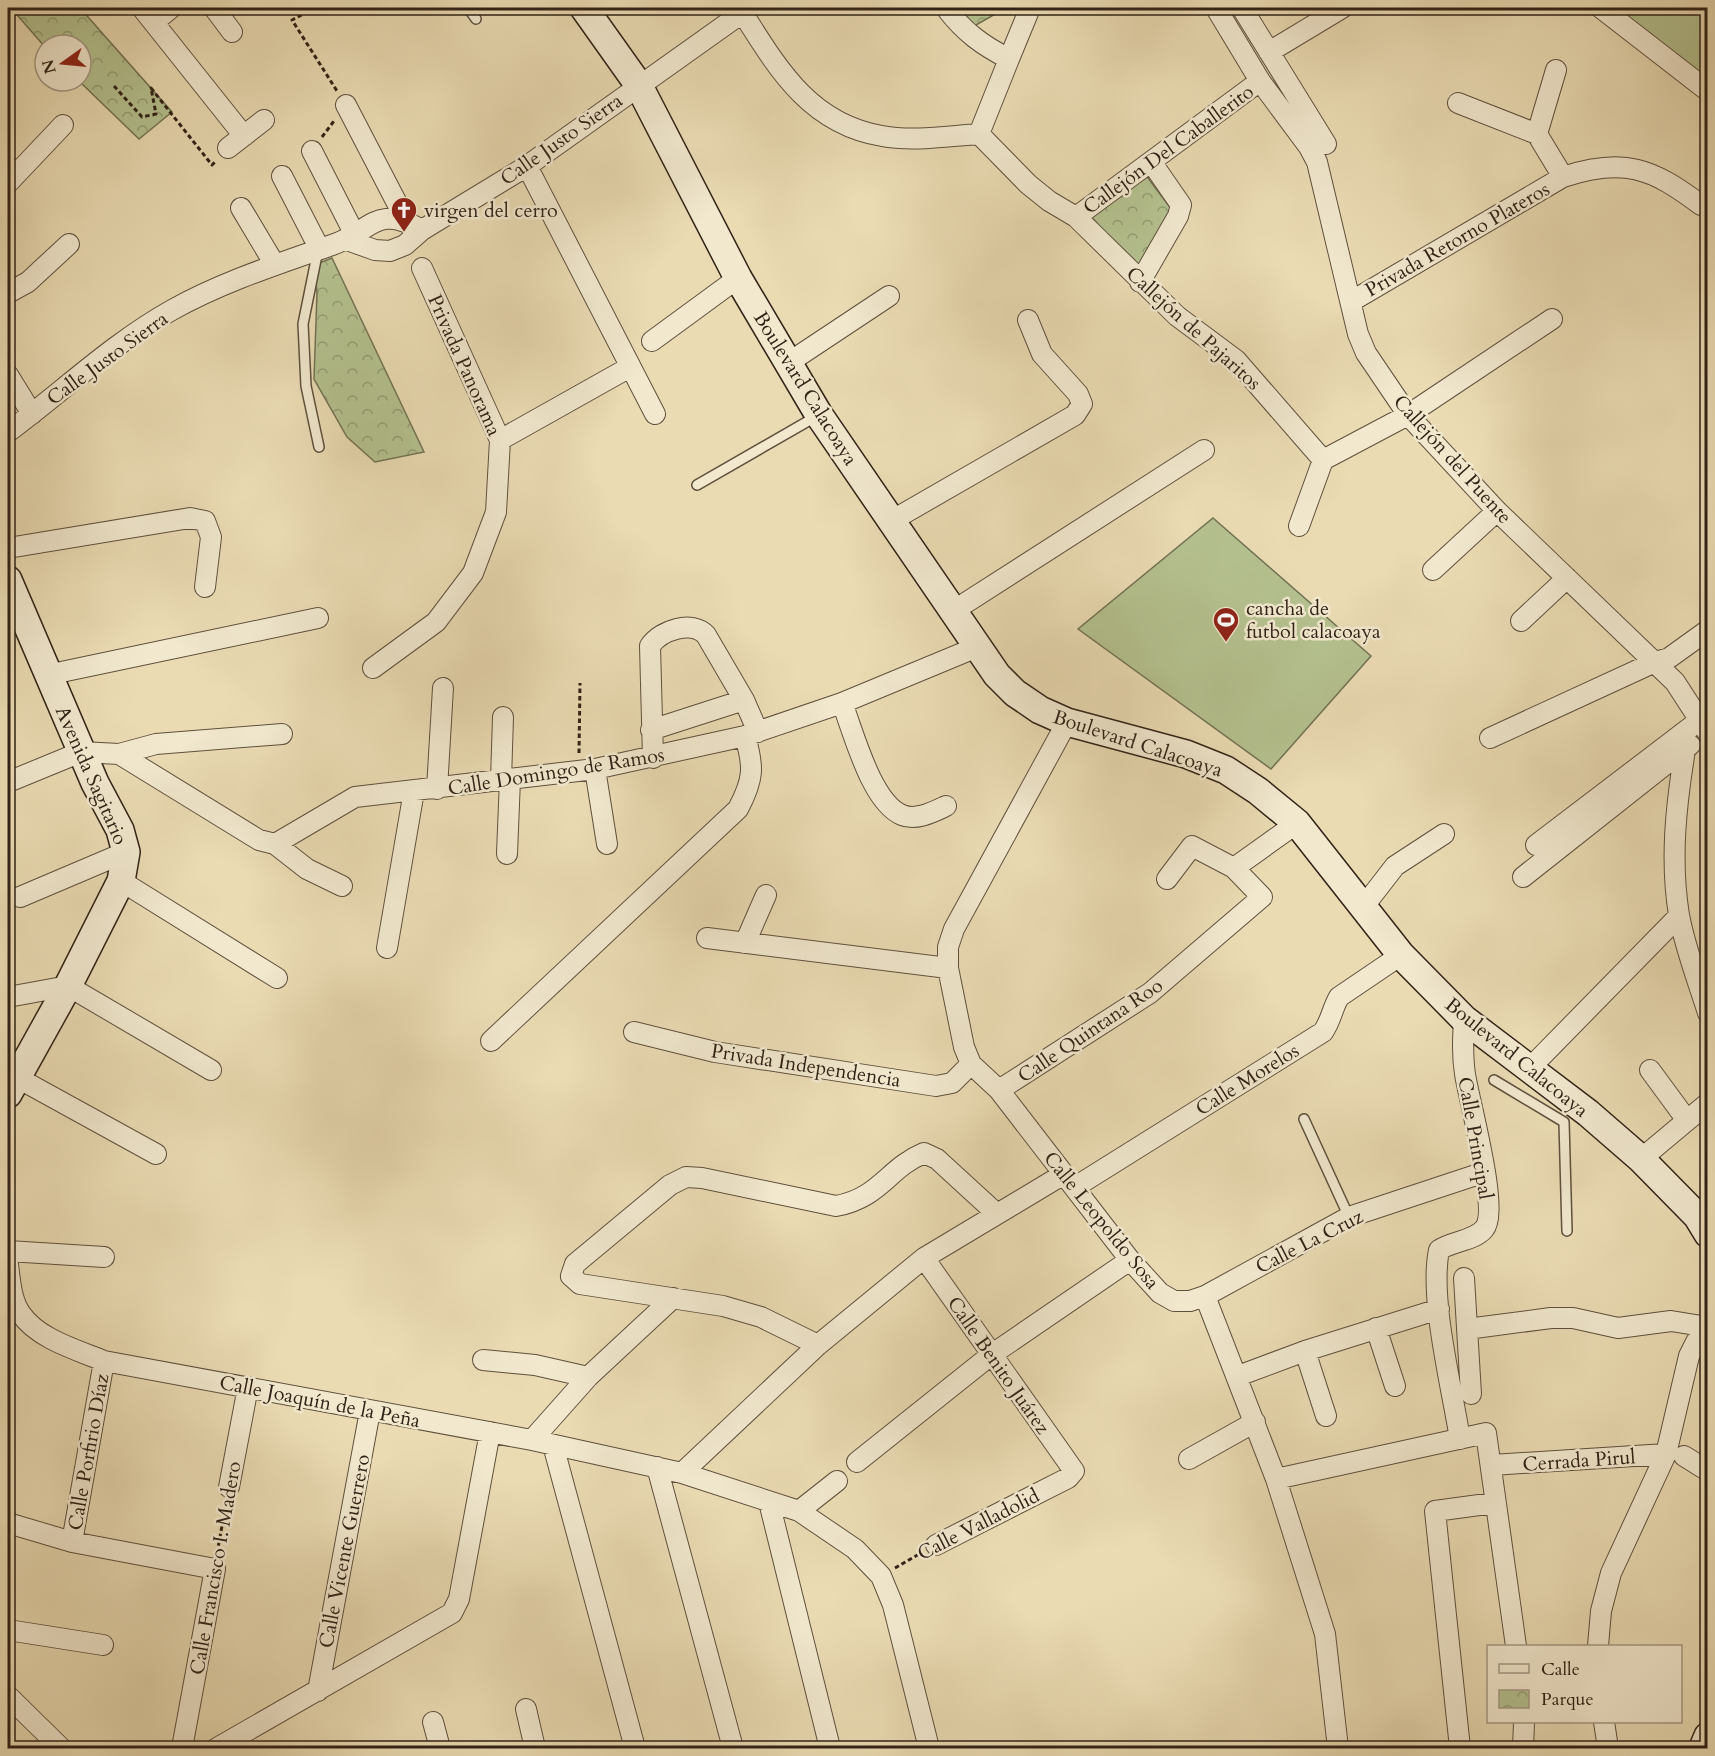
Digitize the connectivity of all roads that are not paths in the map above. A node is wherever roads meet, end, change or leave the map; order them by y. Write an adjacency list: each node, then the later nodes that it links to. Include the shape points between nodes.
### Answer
1 (171, 8): 12 (street)
2 (214, 8): 14 (street)
3 (468, 8): 13 (lane)
4 (584, 8): 19 (street, Boulevard Calacoaya)
5 (946, 8): 16 (street, via 976,42)
6 (1030, 8): 16 (street)
7 (1216, 8): 18 (street, Callejón del Puente)
8 (1242, 8): 15 (street)
9 (1342, 8): 15 (street)
10 (1601, 8): 20 (street)
11 (746, 10): 19 (street, Calle Justo Sierra); 25 (street, via 774,63 802,98 836,121 882,136)
12 (148, 15): 27 (street)
13 (476, 19)
14 (232, 32)
15 (1269, 52): 28 (street)
16 (1009, 59): 25 (street)
17 (1556, 70): 26 (street)
18 (1260, 81): 31 (street, Callejón Del Caballerito); 50 (street, Callejón del Puente, via 1317,162)
19 (638, 84): 32 (street, Calle Justo Sierra); 46 (street, Boulevard Calacoaya)
20 (1707, 91)
21 (1458, 103): 26 (street)
22 (346, 105): 39 (street)
23 (264, 120): 27 (street)
24 (63, 125): 35 (street)
25 (979, 134): 38 (street, Callejón de Pajaritos, via 1028,184)
26 (1537, 135): 34 (street, Privada Retorno Plateros)
27 (243, 136): 30 (street)
28 (1326, 144)
29 (312, 151): 41 (street)
30 (224, 153)
31 (1152, 163): 38 (street, Callejón Del Caballerito); 47 (street, via 1181,205)
32 (526, 166): 40 (street, Calle Justo Sierra); 55 (street)
33 (282, 176): 43 (street)
34 (1563, 177): 36 (street, Privada Retorno Plateros, via 1615,165 1646,171 1674,184); 50 (street, Privada Retorno Plateros)
35 (8, 183)
36 (1701, 205)
37 (241, 208): 44 (street)
38 (1076, 217): 47 (street, Callejón de Pajaritos)
39 (403, 219): 40 (street); 41 (street, Calle Justo Sierra, via 389,217)
40 (422, 230): 41 (street, Calle Justo Sierra, via 405,246 390,251 375,250)
41 (350, 237): 43 (street, Calle Justo Sierra)
42 (69, 244): 48 (street, via 28,282)
43 (318, 250): 44 (street, Calle Justo Sierra); 63 (lane, via 303,324 306,386)
44 (275, 265): 57 (street, Calle Justo Sierra, via 171,310)
45 (422, 268): 62 (street, Privada Panorama)
46 (738, 278): 53 (street); 54 (street, Boulevard Calacoaya)
47 (1140, 282): 65 (street, Callejón de Pajaritos, via 1249,372)
48 (8, 293)
49 (888, 296): 54 (street)
50 (1352, 301): 60 (street, Callejón del Puente, via 1366,353)
51 (1552, 319): 60 (street)
52 (1028, 320): 68 (street, via 1042,354 1078,394 1082,404 1075,415)
53 (652, 341)
54 (788, 363): 59 (street, Boulevard Calacoaya)
55 (630, 367): 58 (street); 62 (street)
56 (8, 375): 57 (street)
57 (32, 414): 61 (street, Calle Justo Sierra)
58 (655, 414)
59 (819, 415): 66 (lane); 68 (street, Boulevard Calacoaya)
60 (1408, 415): 65 (street); 67 (street, Callejón del Puente)
61 (8, 432)
62 (500, 440): 81 (street, Privada Panorama, via 496,512 472,573 436,622)
63 (320, 447)
64 (1204, 450): 75 (street)
65 (1323, 460): 69 (street)
66 (697, 485)
67 (1497, 511): 71 (street); 72 (street, Callejón del Puente)
68 (891, 520): 75 (street, Boulevard Calacoaya)
69 (1299, 526)
70 (8, 548): 74 (street, via 190,518 205,521 211,537)
71 (1433, 570)
72 (1567, 578): 77 (street); 80 (street, Callejón del Puente)
73 (8, 580): 82 (street, Avenida Sagitario)
74 (205, 587)
75 (953, 610): 79 (street, Boulevard Calacoaya)
76 (318, 618): 82 (street)
77 (1521, 621)
78 (1707, 630): 80 (street, via 1670,658)
79 (976, 647): 85 (street, Calle Domingo de Ramos); 87 (street, Boulevard Calacoaya, via 1015,693)
80 (1655, 662): 88 (street, Callejón del Puente, via 1676,681); 92 (street)
81 (373, 668)
82 (47, 675): 94 (street, Avenida Sagitario)
83 (443, 688): 100 (street)
84 (744, 700): 89 (street); 89 (street, via 706,635 700,629 685,627 660,636 650,646); 91 (street)
85 (842, 703): 91 (street, Calle Domingo de Ramos); 102 (street, via 873,783 886,804 903,816 925,816)
86 (503, 717): 98 (street)
87 (1067, 722): 103 (street, Boulevard Calacoaya, via 1186,754 1226,770); 123 (street, Calle Leopoldo Sosa, via 954,929 948,947)
88 (1704, 728): 93 (street); 107 (street)
89 (651, 730): 96 (street)
90 (282, 734): 95 (street, via 156,744)
91 (751, 734): 96 (street, Calle Domingo de Ramos); 130 (street, via 750,788 738,808)
92 (1490, 738)
93 (1685, 750): 111 (street); 118 (street, via 1674,859)
94 (81, 752): 95 (street); 99 (street); 108 (street, Avenida Sagitario, via 120,830)
95 (119, 754): 105 (street, via 259,840)
96 (653, 758): 97 (street, Calle Domingo de Ramos)
97 (587, 770): 98 (street, Calle Domingo de Ramos); 106 (street)
98 (506, 780): 100 (street, Calle Domingo de Ramos); 109 (street)
99 (8, 782)
100 (437, 789): 101 (street, Calle Domingo de Ramos)
101 (414, 791): 105 (street, Calle Domingo de Ramos, via 355,797); 121 (street)
102 (946, 807)
103 (1297, 823): 110 (street); 117 (street, Boulevard Calacoaya)
104 (1444, 834): 117 (street, via 1395,866)
105 (275, 844): 114 (street, via 307,869)
106 (607, 844)
107 (1536, 845)
108 (126, 852): 113 (street, Avenida Sagitario); 116 (street)
109 (507, 854)
110 (1234, 868): 112 (street, via 1192,846); 137 (street, Calle Quintana Roo, via 1262,897 1150,993)
111 (1523, 877)
112 (1167, 879)
113 (121, 881): 124 (street); 125 (street, Avenida Sagitario)
114 (342, 886)
115 (766, 895): 120 (street)
116 (20, 897)
117 (1364, 906): 122 (street, Boulevard Calacoaya)
118 (1679, 916): 127 (street); 132 (street)
119 (707, 938): 120 (street)
120 (745, 943): 123 (street)
121 (387, 948)
122 (1401, 955): 128 (street, Boulevard Calacoaya); 145 (street, Calle Morelos, via 1339,997 1323,1032)
123 (948, 968): 131 (street, Calle Leopoldo Sosa)
124 (277, 978)
125 (68, 986): 126 (street); 133 (street); 136 (street, Avenida Sagitario)
126 (8, 997)
127 (1707, 1013)
128 (1464, 1019): 132 (street, Boulevard Calacoaya); 144 (street, Calle Principal, via 1465,1076)
129 (634, 1032): 131 (street, Privada Independencia, via 715,1052 936,1086 952,1083)
130 (491, 1041)
131 (971, 1064): 137 (street, Calle Leopoldo Sosa)
132 (1529, 1069): 139 (street, Boulevard Calacoaya)
133 (211, 1070)
134 (1650, 1070): 141 (street)
135 (1494, 1080): 139 (lane)
136 (12, 1086): 142 (street)
137 (999, 1090): 145 (street, Calle Leopoldo Sosa)
138 (1707, 1103): 141 (street)
139 (1576, 1118): 143 (street, Boulevard Calacoaya); 148 (lane)
140 (1304, 1119): 147 (lane)
141 (1686, 1119): 143 (street)
142 (156, 1154)
143 (1641, 1159): 149 (street, Boulevard Calacoaya, via 1697,1216)
144 (1485, 1172): 147 (street, Calle La Cruz); 158 (street, Calle Principal, via 1489,1216 1485,1228 1438,1250)
145 (1069, 1181): 146 (street, Calle Morelos); 153 (street, Calle Leopoldo Sosa)
146 (997, 1214): 152 (street, Calle Morelos); 157 (street, via 937,1159 924,1153 910,1159 873,1193 855,1203 836,1206 686,1177 670,1185 575,1264 571,1276 580,1284)
147 (1349, 1217): 156 (street, Calle La Cruz)
148 (1567, 1231)
149 (1707, 1234)
150 (8, 1251): 151 (street)
151 (104, 1257)
152 (924, 1258): 163 (street, Calle Morelos); 165 (street, Calle Benito Juárez)
153 (1130, 1260): 156 (street, Calle Leopoldo Sosa, via 1160,1293 1174,1301); 165 (street)
154 (8, 1264): 167 (street, Calle Joaquín de la Peña, via 13,1296 32,1326)
155 (1464, 1278): 161 (street)
156 (1205, 1296): 168 (street)
157 (673, 1298): 163 (street, via 761,1317); 169 (street)
158 (1439, 1309): 160 (street); 177 (street, Calle Principal)
159 (1707, 1327): 161 (street, via 1671,1321 1618,1328 1573,1318 1551,1318)
160 (1376, 1328): 164 (street); 170 (street)
161 (1467, 1329): 172 (street)
162 (1707, 1333): 180 (street, via 1696,1342 1689,1356)
163 (818, 1345): 187 (street, Calle Morelos)
164 (1305, 1351): 168 (street); 174 (street)
165 (991, 1355): 182 (street); 185 (street, Calle Benito Juárez)
166 (483, 1360): 169 (street, via 535,1365)
167 (104, 1361): 171 (street, Calle Joaquín de la Peña); 195 (street, Calle Porfirio Díaz)
168 (1238, 1376): 175 (street)
169 (588, 1377): 178 (street)
170 (1395, 1386)
171 (248, 1387): 173 (street, Calle Joaquín de la Peña); 190 (street, Calle Francisco I. Madero)
172 (1471, 1394)
173 (370, 1411): 176 (street, Calle Joaquín de la Peña); 201 (street, Calle Vicente Guerrero)
174 (1326, 1416)
175 (1255, 1422): 181 (street); 188 (street)
176 (490, 1432): 178 (street, Calle Joaquín de la Peña); 201 (street, via 459,1599 452,1613)
177 (1460, 1439): 183 (street, via 1486,1433); 188 (street)
178 (532, 1440): 179 (street, Calle Joaquín de la Peña)
179 (553, 1445): 184 (street, Calle Joaquín de la Peña); 213 (street)
180 (1675, 1455): 183 (street, Cerrada Pirul); 186 (street); 199 (street, via 1611,1573 1601,1611)
181 (1189, 1459)
182 (857, 1462)
183 (1492, 1465): 192 (street)
184 (657, 1467): 187 (street, Calle Joaquín de la Peña); 214 (street)
185 (1074, 1470): 196 (street, Calle Valladolid, via 1068,1478)
186 (1707, 1471)
187 (682, 1473): 191 (street, Calle Joaquín de la Peña)
188 (1276, 1479): 217 (street, via 1325,1634)
189 (837, 1481): 193 (street)
190 (229, 1487)
191 (769, 1502): 193 (street, Calle Joaquín de la Peña); 215 (street)
192 (1494, 1503): 198 (street); 218 (street, via 1435,1511)
193 (799, 1511): 216 (street, Calle Joaquín de la Peña, via 855,1549 881,1576 893,1605)
194 (8, 1523): 195 (street)
195 (72, 1542): 209 (street, Calle Francisco I. Madero, via 214,1569)
196 (936, 1545)
197 (8, 1630): 200 (street)
198 (1516, 1645)
199 (1598, 1645)
200 (103, 1646)
201 (318, 1691): 210 (street)
202 (8, 1696): 208 (street)
203 (526, 1709): 212 (street)
204 (433, 1722): 211 (street)
205 (1524, 1723): 219 (street)
206 (1604, 1723): 220 (street)
207 (1707, 1736): 221 (street)
208 (61, 1749)
209 (182, 1749)
210 (218, 1749)
211 (440, 1749)
212 (535, 1749)
213 (635, 1749)
214 (733, 1749)
215 (831, 1749)
216 (928, 1749)
217 (1338, 1749)
218 (1460, 1749)
219 (1523, 1749)
220 (1608, 1749)
221 (1703, 1749)

